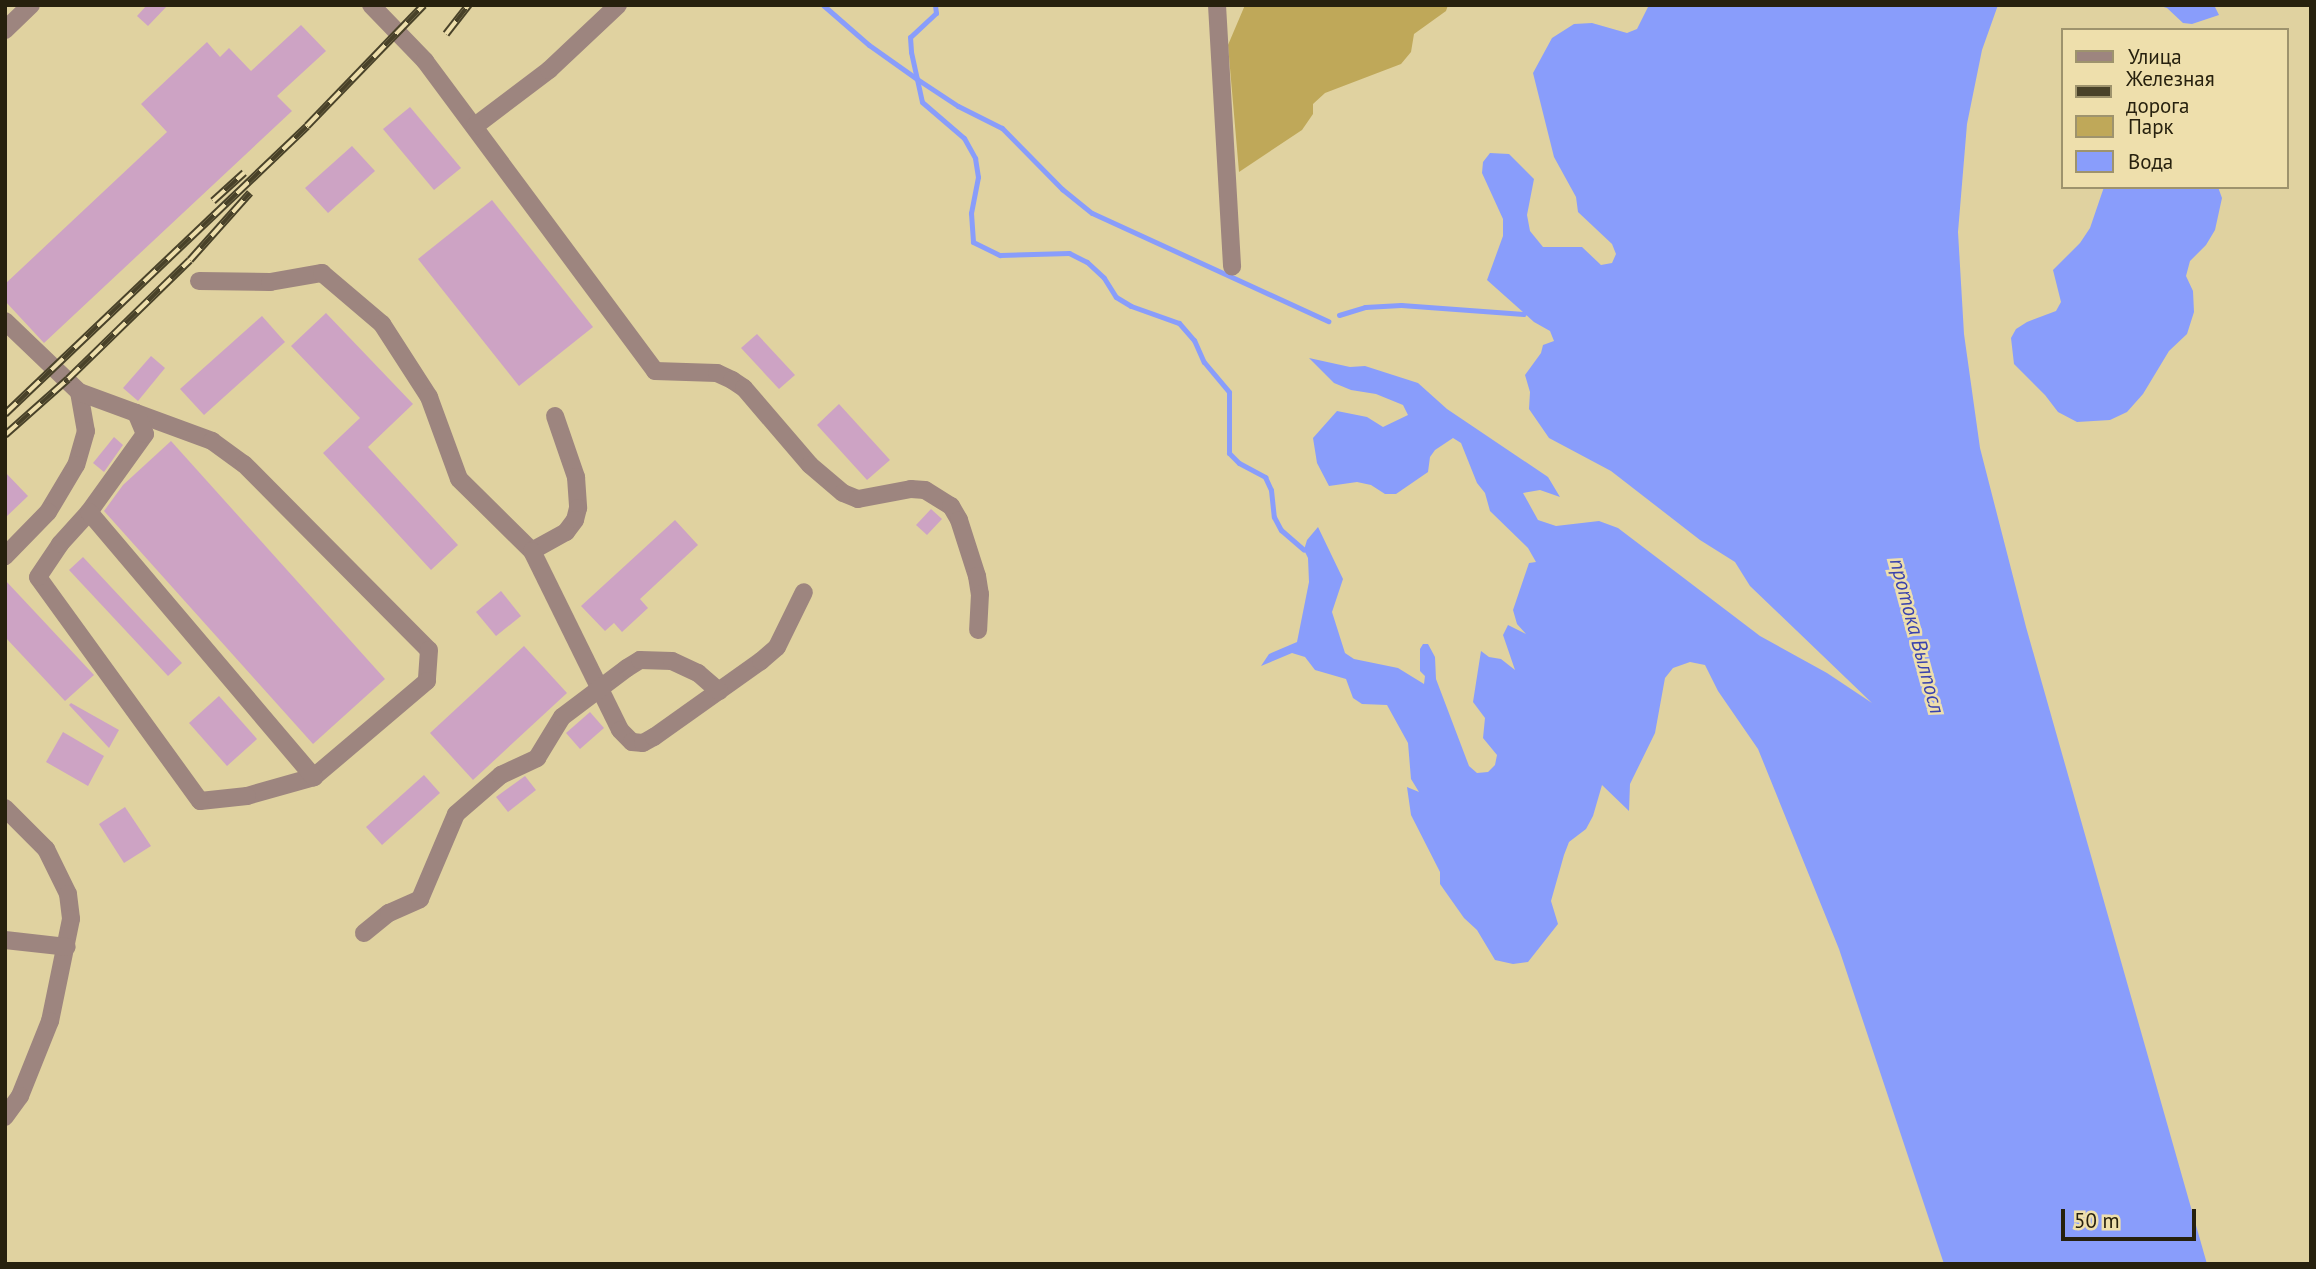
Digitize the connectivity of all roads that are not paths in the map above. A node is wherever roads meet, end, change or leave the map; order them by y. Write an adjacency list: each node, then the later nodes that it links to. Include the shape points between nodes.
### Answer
1 (32, 5): 5 (street)
2 (370, 5): 6 (street, via 425,61)
3 (618, 5): 6 (street, via 549,70)
4 (1217, 5): 7 (street)
5 (5, 30)
6 (475, 126): 17 (street, via 655,371 710,372 732,380 810,466 843,493 858,499 925,489 951,506 977,576)
7 (1232, 267)
8 (199, 281): 14 (street, via 270,282 322,274 382,324 429,397 459,479)
9 (5, 321): 10 (street)
10 (79, 391): 11 (street); 15 (street, via 86,431 76,465 48,512)
11 (136, 414): 13 (street, via 145,434); 20 (street, via 212,441 244,464 429,650 427,681)
12 (555, 416): 14 (street, via 576,477 578,508 566,532)
13 (89, 512): 20 (street); 20 (street, via 38,577 200,801 247,796)
14 (532, 551): 18 (street)
15 (5, 556)
16 (804, 592): 19 (street, via 777,647)
17 (978, 631)
18 (600, 687): 19 (street, via 640,660 656,659 687,667); 19 (street, via 620,730 632,742 643,743); 22 (street, via 562,717 537,758 501,775 456,814 420,899 389,913)
19 (719, 691)
20 (314, 777)
21 (5, 808): 24 (street, via 46,849 61,875 71,919)
22 (364, 933)
23 (5, 940): 24 (street)
24 (67, 947): 25 (street, via 43,1041 20,1096)
25 (5, 1117)

